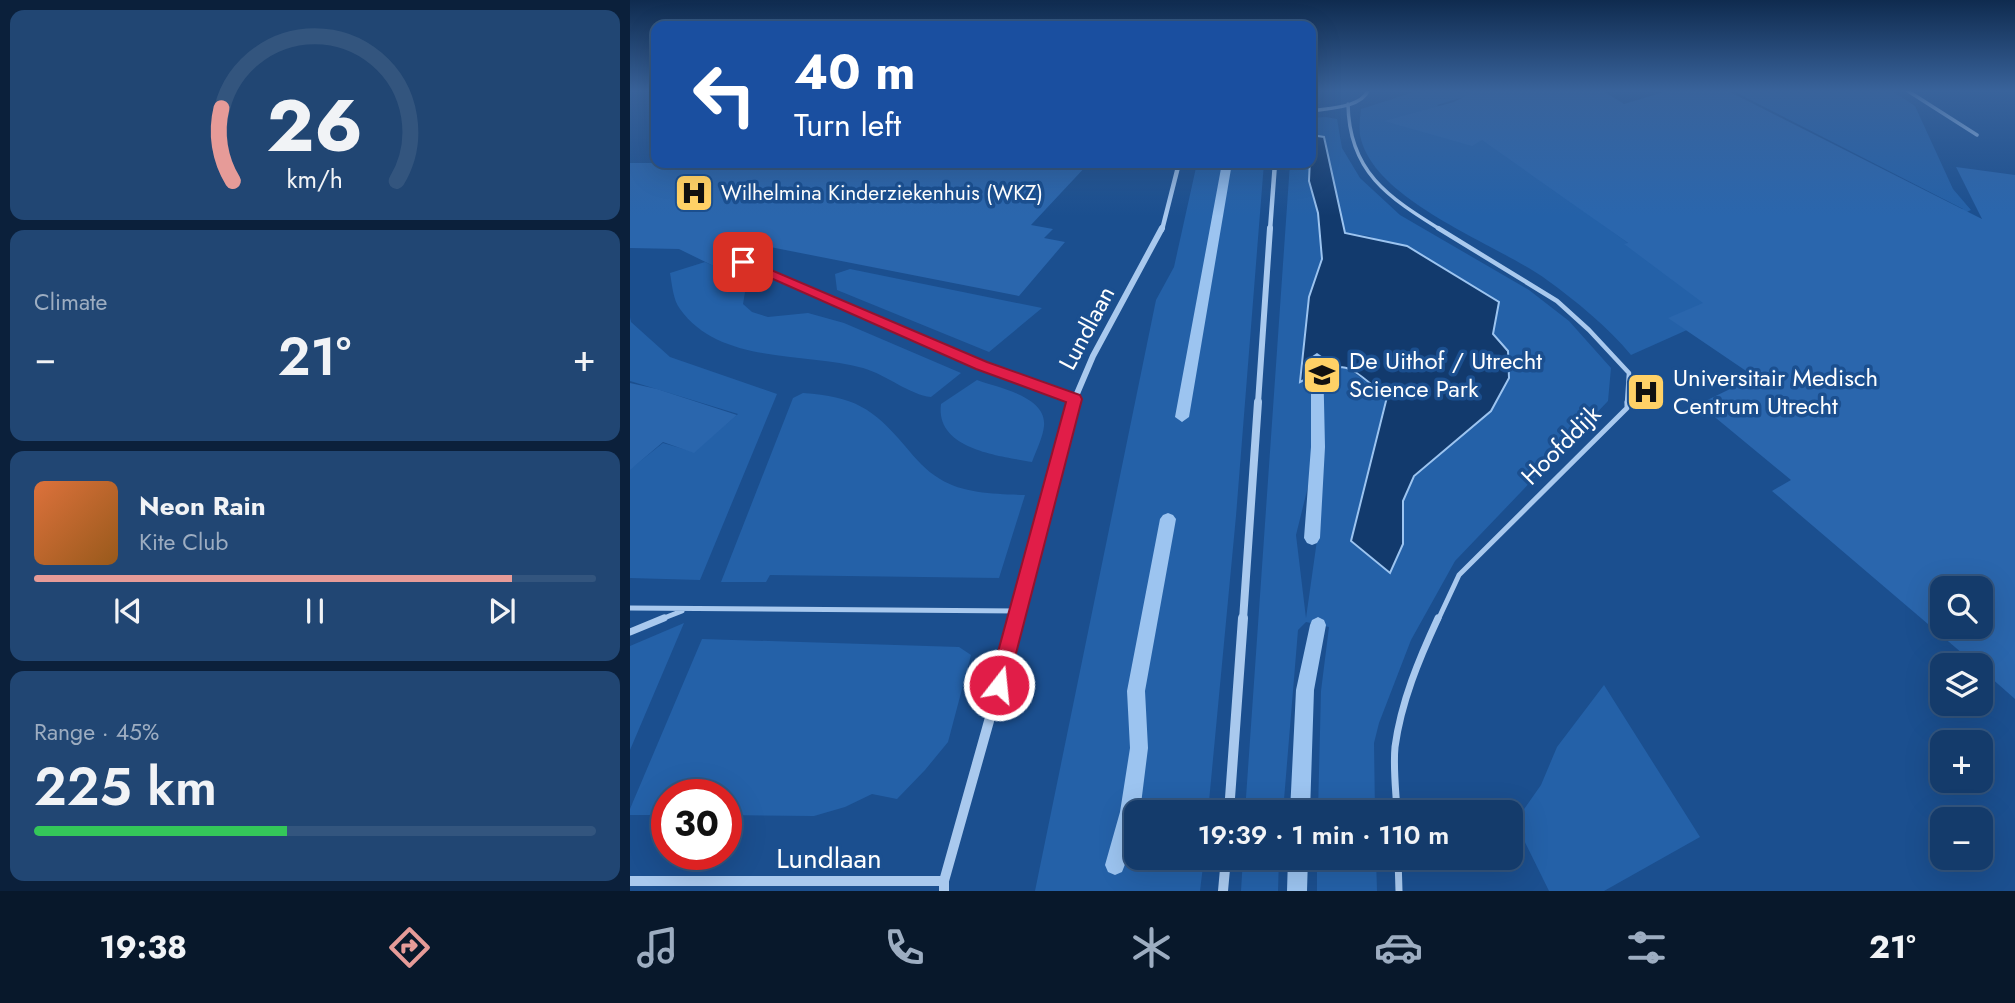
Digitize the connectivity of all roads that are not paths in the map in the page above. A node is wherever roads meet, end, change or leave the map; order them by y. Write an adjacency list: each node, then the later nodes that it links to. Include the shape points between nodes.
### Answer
1 (1349, 133): 13 (lane, Hoofddijk, via 1360,163 1380,184 1413,212 1546,292 1595,333 1629,373 1627,408 1460,576 1444,603 1403,708 1395,749)
2 (1973, 133): 3 (lane)
3 (1977, 135)
4 (1178, 168): 7 (street, Lundlaan, via 1161,234)
5 (1275, 168): 12 (street)
6 (743, 262): 7 (lane, via 982,366)
7 (1074, 399): 10 (street, Lundlaan)
8 (630, 608): 9 (lane)
9 (684, 610): 10 (lane); 11 (lane)
10 (1020, 611): 17 (street, Lundlaan)
11 (630, 632)
12 (1230, 800)
13 (1397, 800)
14 (1225, 870): 18 (street)
15 (1398, 870): 19 (lane)
16 (630, 881): 17 (street, Lundlaan)
17 (944, 886)
18 (1223, 891)
19 (1399, 891)

